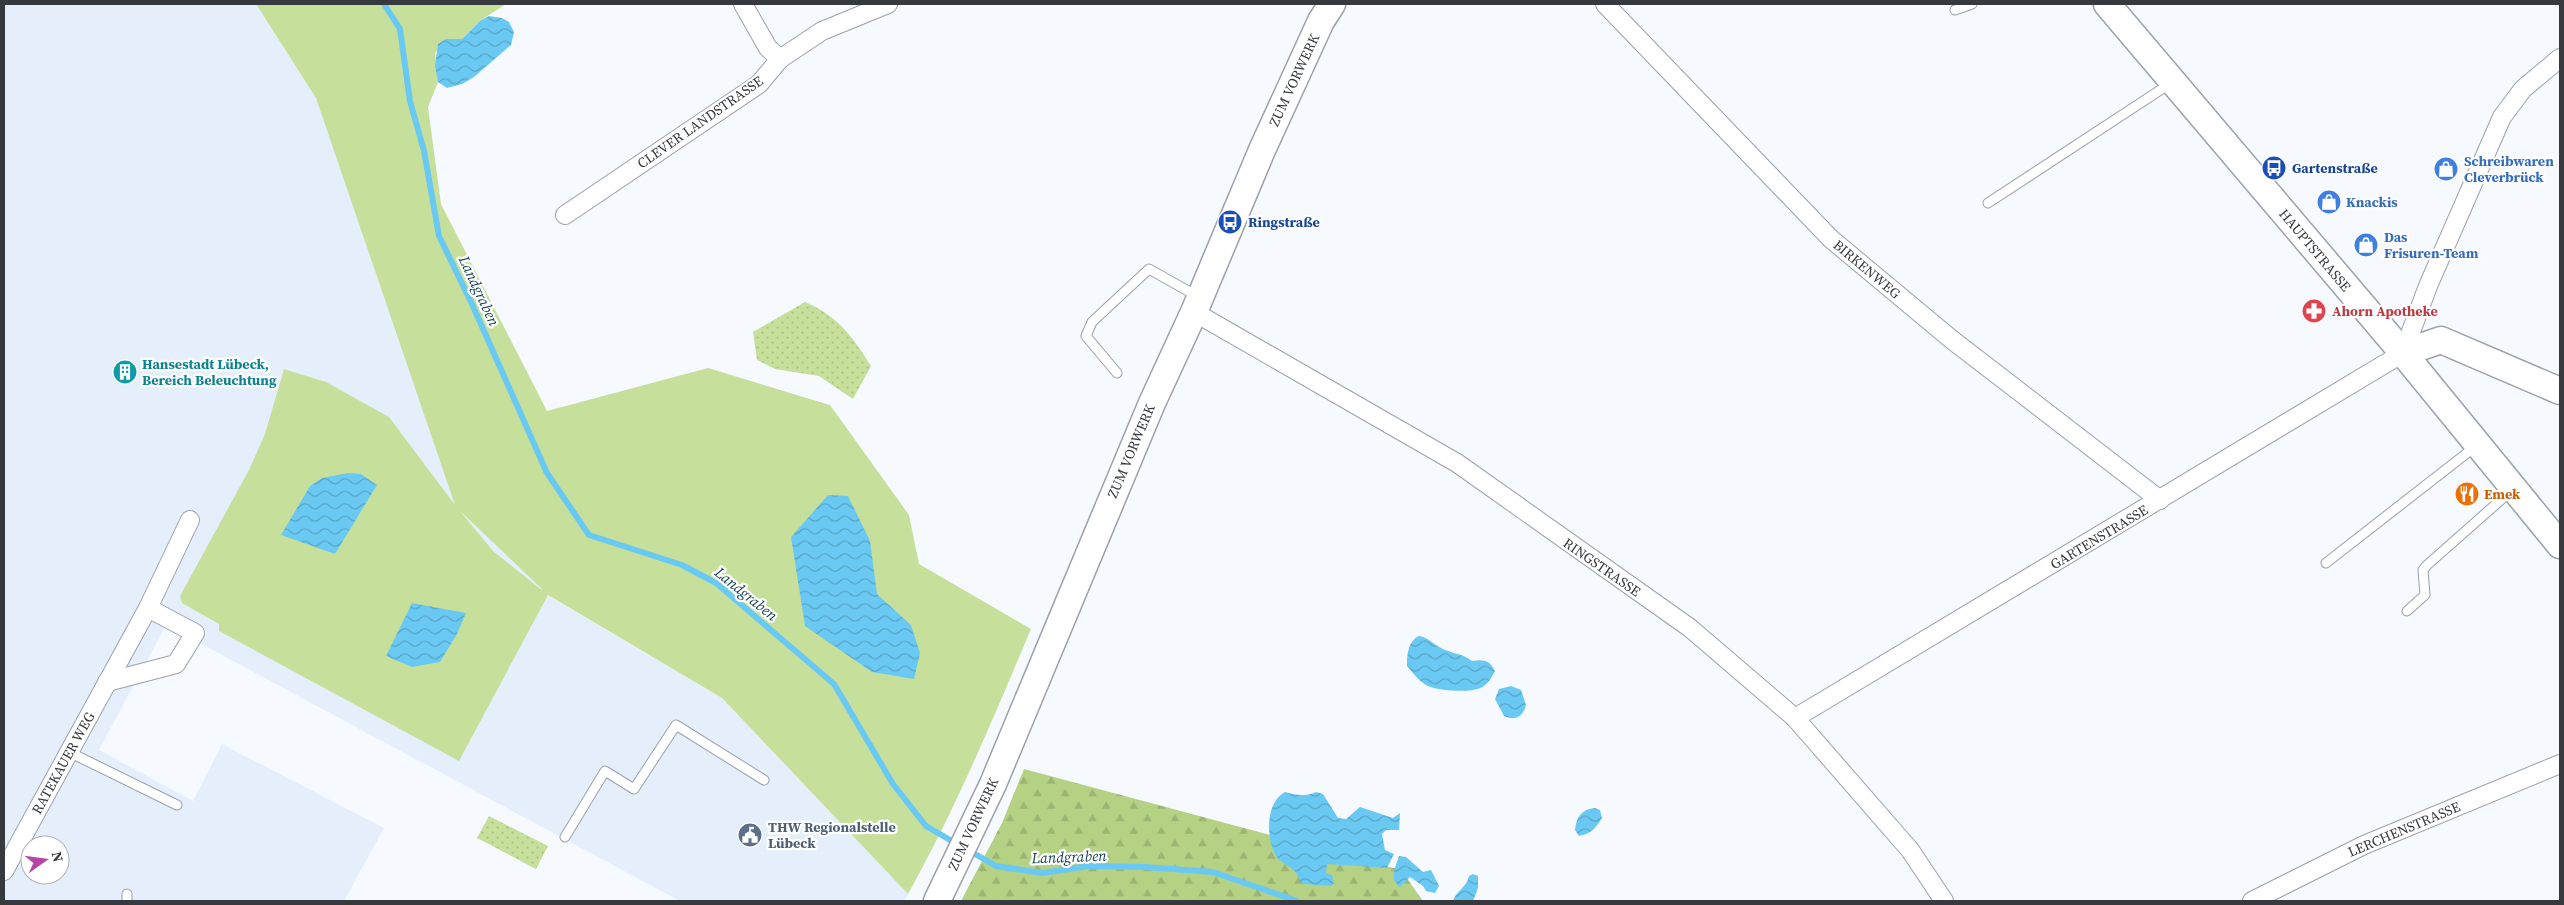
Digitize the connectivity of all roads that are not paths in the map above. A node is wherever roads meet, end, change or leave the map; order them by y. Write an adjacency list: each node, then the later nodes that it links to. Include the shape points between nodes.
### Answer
1 (743, 4): 9 (street, via 768,48)
2 (888, 4): 9 (street, CLEVER LANDSTRASSE, via 822,30)
3 (1332, 4): 13 (street, ZUM VORWERK, via 1321,21 1262,150)
4 (1605, 4): 19 (street, BIRKENWEG, via 1831,239 1951,339)
5 (1972, 4): 7 (lane)
6 (2107, 4): 10 (street, HAUPTSTRASSE)
7 (1955, 10)
8 (2560, 58): 14 (street, via 2523,89 2502,118 2428,286)
9 (780, 59): 12 (street, CLEVER LANDSTRASSE, via 759,84)
10 (2173, 82): 11 (lane); 14 (street, HAUPTSTRASSE)
11 (1988, 203)
12 (565, 215)
13 (1197, 305): 15 (lane, via 1149,269 1092,322 1086,336); 26 (street, RINGSTRASSE, via 1457,463 1690,628); 33 (street, ZUM VORWERK, via 1080,571 992,784)
14 (2403, 353): 16 (street, via 2441,340); 17 (street, HAUPTSTRASSE); 19 (street, GARTENSTRASSE)
15 (1117, 373)
16 (2560, 391)
17 (2478, 444): 18 (street, HAUPTSTRASSE); 22 (lane)
18 (2514, 488): 21 (street, HAUPTSTRASSE); 24 (lane, via 2422,570 2425,595)
19 (2160, 500): 26 (street, GARTENSTRASSE)
20 (190, 520): 23 (street, RATEKAUER WEG)
21 (2560, 545)
22 (2326, 563)
23 (148, 608): 25 (street, RATEKAUER WEG); 25 (street, via 195,633 176,664)
24 (2407, 611)
25 (107, 682): 27 (street, RATEKAUER WEG)
26 (1795, 718): 34 (street, RINGSTRASSE, via 1910,850)
27 (69, 752): 30 (lane); 32 (street, RATEKAUER WEG)
28 (2560, 764): 35 (street, LERCHENSTRASSE, via 2364,845)
29 (764, 780): 31 (lane, via 676,725 634,789 605,771)
30 (177, 805)
31 (565, 837)
32 (4, 871)
33 (941, 892)
34 (1944, 901)
35 (2252, 901)

